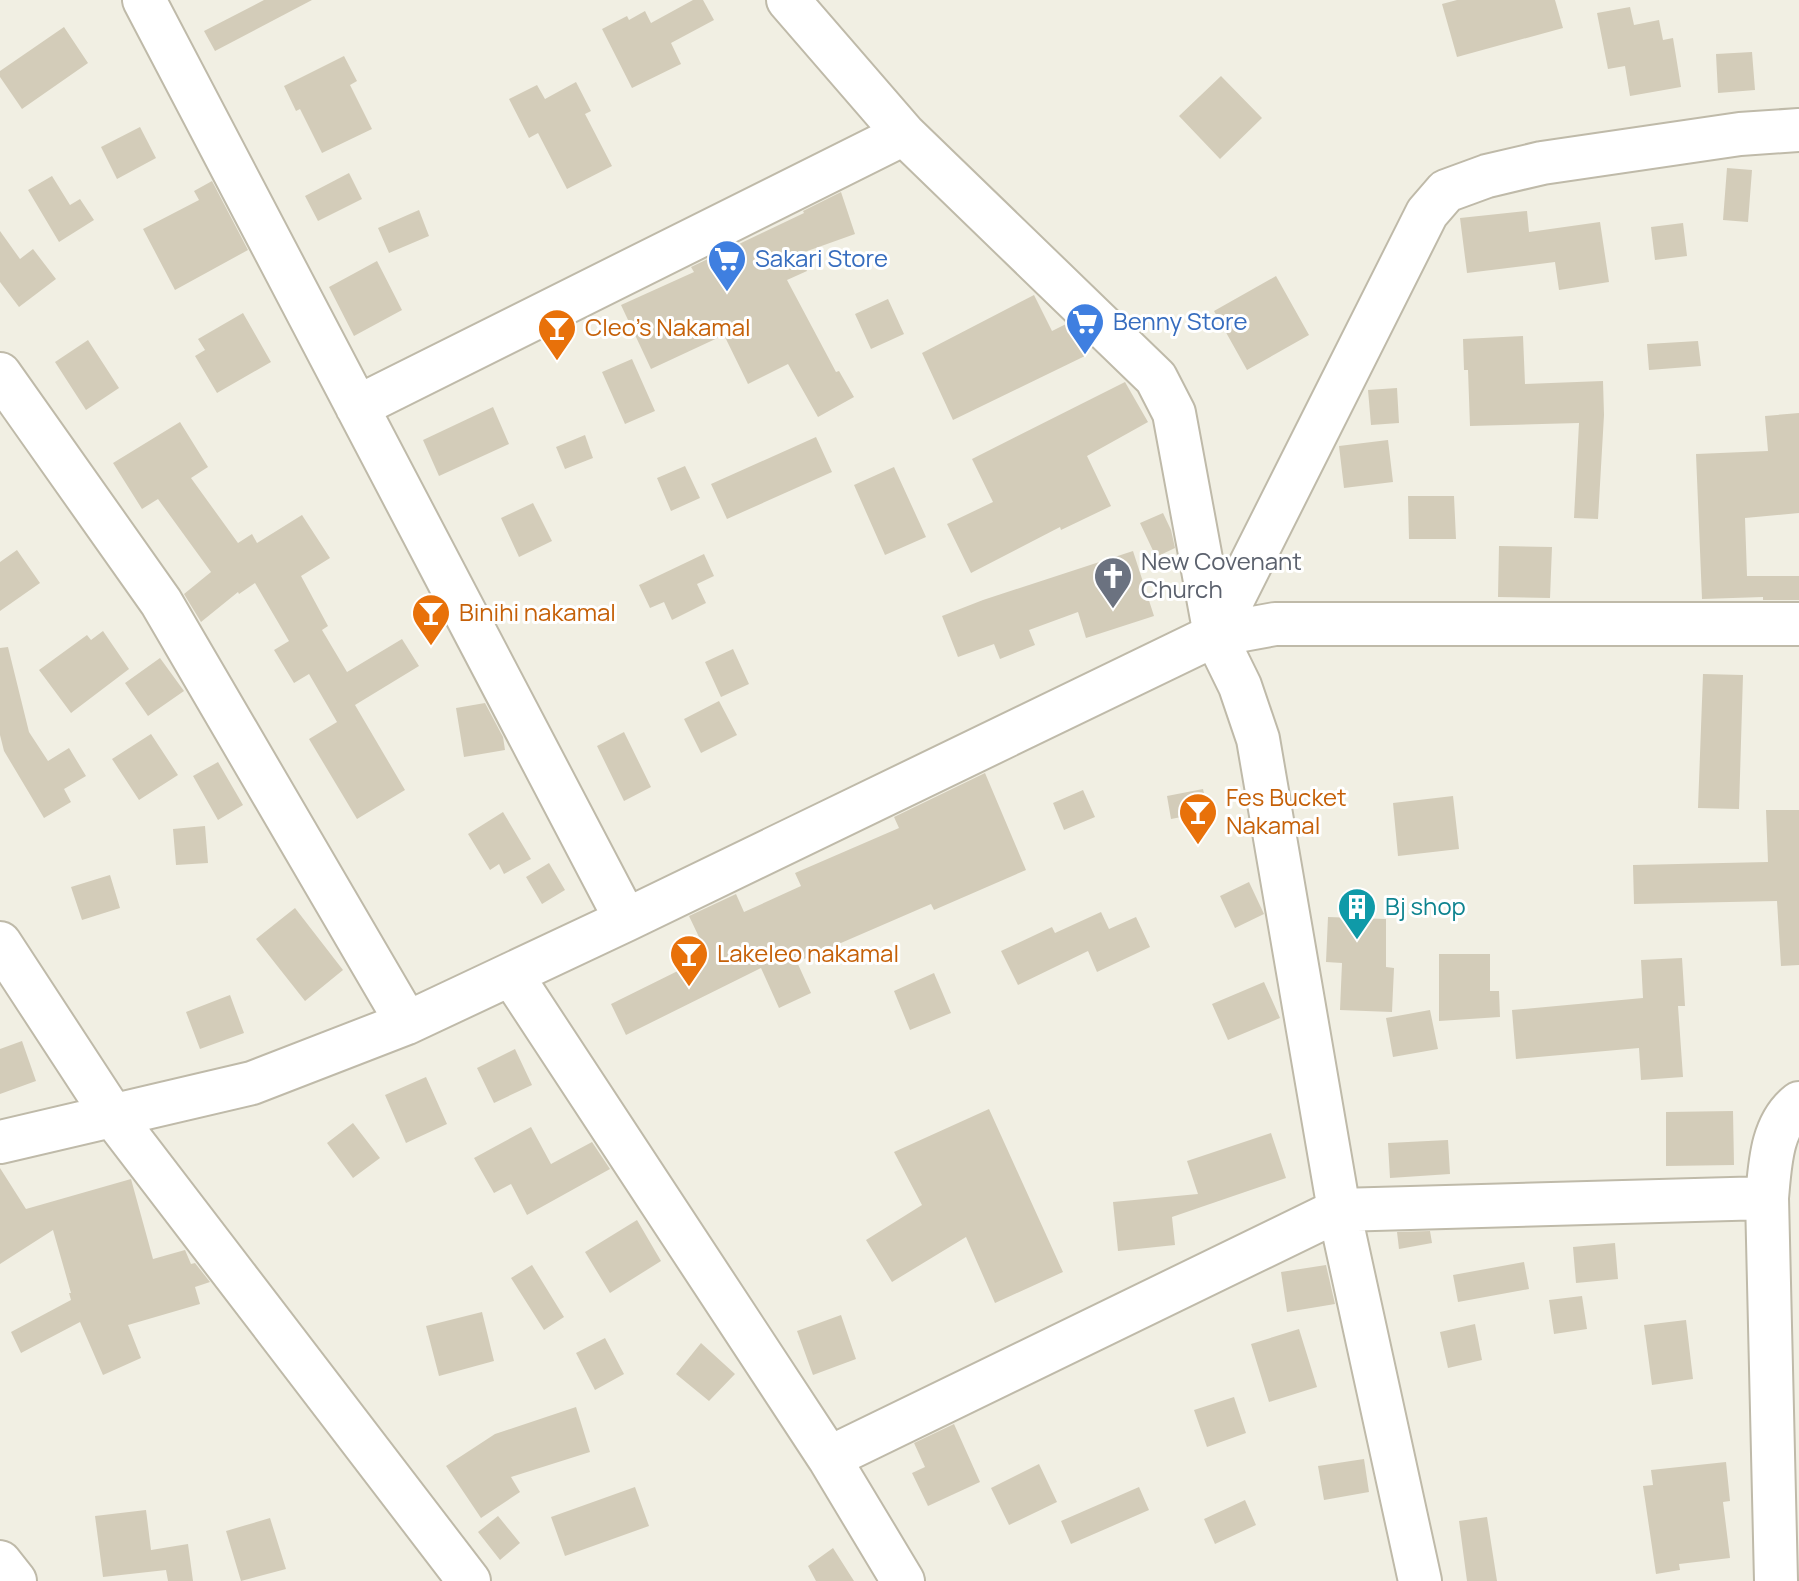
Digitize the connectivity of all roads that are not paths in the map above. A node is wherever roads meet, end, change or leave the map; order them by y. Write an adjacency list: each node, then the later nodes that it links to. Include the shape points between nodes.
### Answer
1 (144, 0): 6 (street)
2 (788, 0): 4 (street)
3 (1799, 130): 8 (street, via 1542,163 1446,191 1427,213)
4 (904, 134): 6 (street); 8 (street, via 1156,378 1174,413)
5 (0, 374): 12 (street, via 161,602)
6 (357, 407): 9 (street)
7 (1799, 624): 8 (street, via 1275,624)
8 (1215, 635): 9 (street); 17 (street, via 1258,739)
9 (626, 920): 11 (street)
10 (0, 943): 14 (street)
11 (511, 974): 12 (street); 18 (street)
12 (407, 1023): 14 (street, via 252,1083)
13 (1799, 1103): 16 (street, via 1790,1110 1772,1149)
14 (113, 1116): 15 (street); 22 (street)
15 (0, 1142)
16 (1767, 1198): 17 (street); 19 (street)
17 (1339, 1210): 18 (street); 24 (street)
18 (829, 1458): 23 (street)
19 (1784, 1555)
20 (0, 1562): 21 (street)
21 (15, 1581)
22 (469, 1581)
23 (903, 1581)
24 (1420, 1581)

